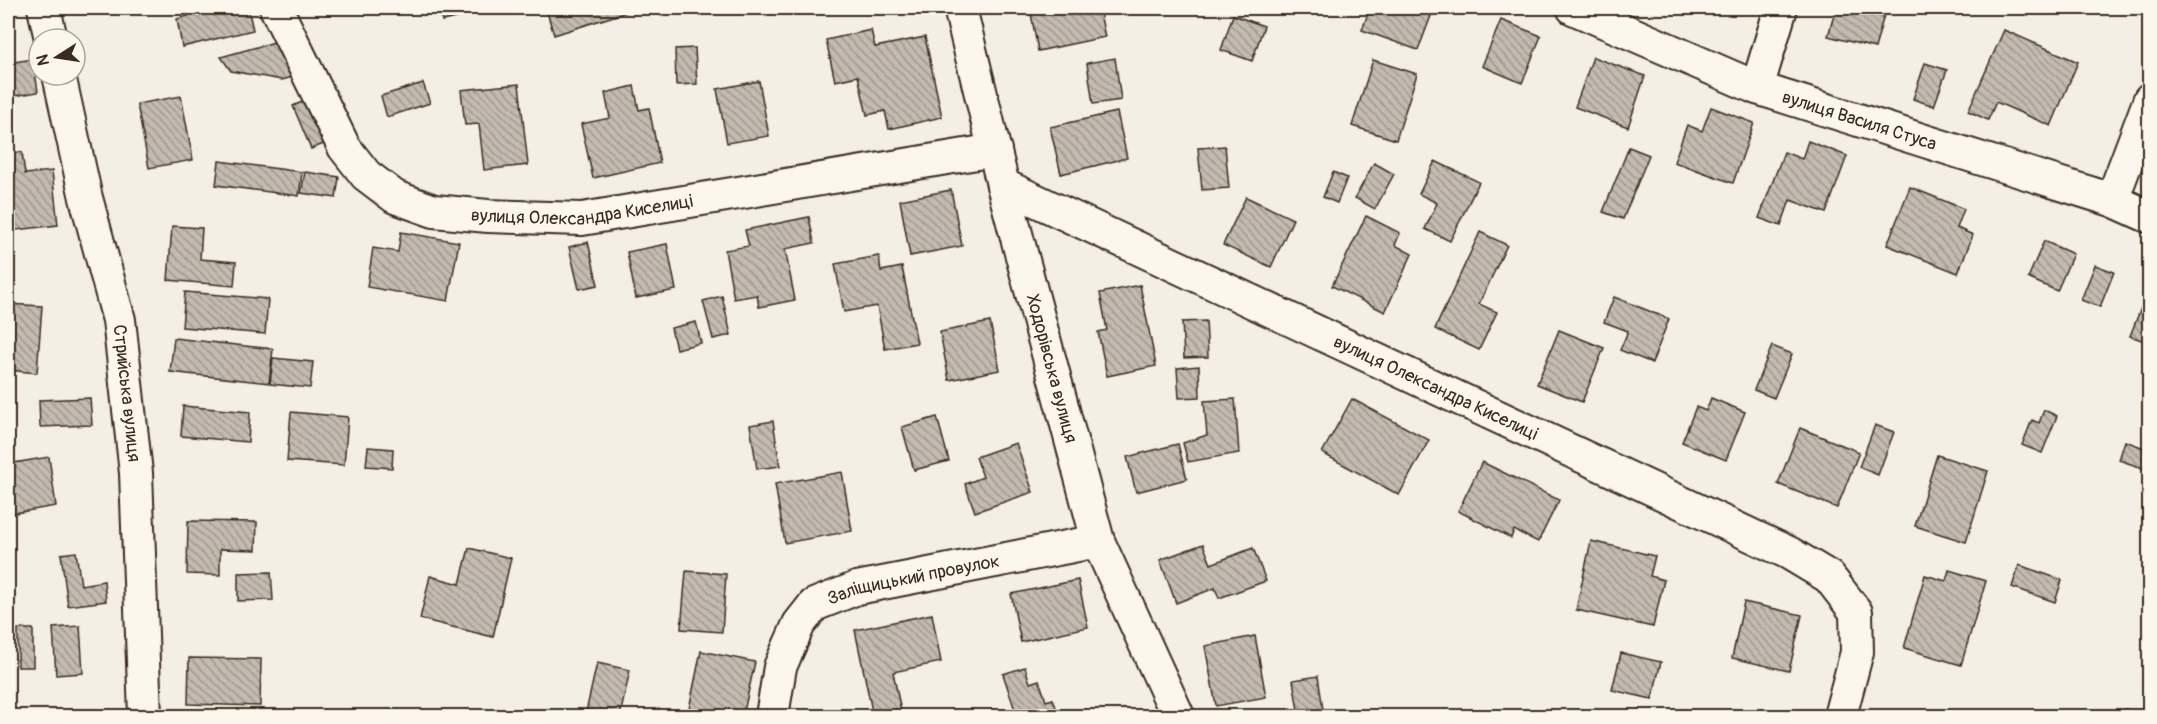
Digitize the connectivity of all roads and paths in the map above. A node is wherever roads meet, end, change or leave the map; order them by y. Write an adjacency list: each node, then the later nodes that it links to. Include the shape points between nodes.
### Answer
1 (44, 8): 6 (street)
2 (276, 8): 10 (street, вулиця Олександра Киселиці, via 344,147 366,175 395,197 435,211 582,219)
3 (960, 8): 10 (street, Ходорівська вулиця)
4 (1573, 8): 8 (street, вулиця Василя Стуса)
5 (1781, 8): 8 (street)
6 (48, 27)
7 (62, 87): 15 (street, Стрийська вулиця, via 119,320 136,473)
8 (1757, 88): 12 (street, вулиця Василя Стуса)
9 (2150, 99): 12 (street)
10 (994, 150): 11 (street, Ходорівська вулиця)
11 (1003, 185): 14 (street, Ходорівська вулиця); 18 (street, вулиця Олександра Киселиці, via 1789,553 1829,577 1856,612 1857,652)
12 (2112, 200): 13 (street, вулиця Василя Стуса)
13 (2150, 217)
14 (1098, 541): 16 (street, Заліщицький провулок, via 857,588 814,605 799,624 780,667); 17 (street, Ходорівська вулиця)
15 (145, 717)
16 (772, 717)
17 (1178, 717)
18 (1840, 717)

